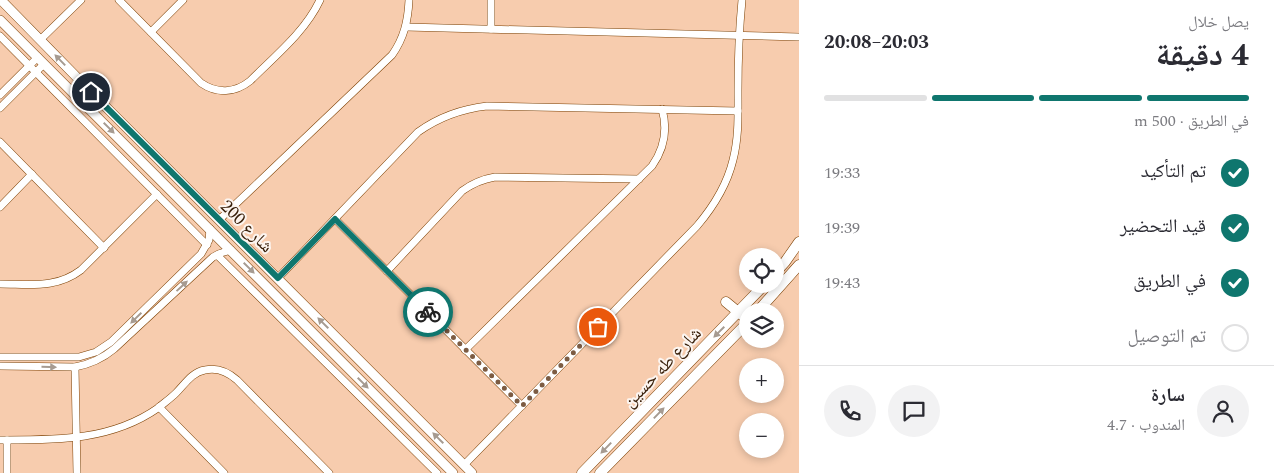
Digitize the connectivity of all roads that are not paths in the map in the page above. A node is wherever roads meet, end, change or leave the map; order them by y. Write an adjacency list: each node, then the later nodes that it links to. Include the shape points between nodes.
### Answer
1 (1, 0): 16 (street, شارع 200)
2 (81, 0): 16 (street)
3 (119, 0): 12 (street)
4 (183, 0): 12 (street)
5 (320, 0): 12 (street, via 301,29 250,81 231,90 215,90 201,83)
6 (409, 0): 10 (street)
7 (491, 0): 11 (street)
8 (742, 0): 13 (street)
9 (0, 20): 17 (street, شارع 200)
10 (406, 28): 11 (street); 30 (street, via 397,48 386,61)
11 (491, 30): 13 (street)
12 (150, 32)
13 (738, 35): 15 (street); 23 (street)
14 (0, 36): 18 (street)
15 (799, 37)
16 (40, 40): 30 (street, شارع 200, one-way to 16)
17 (41, 60): 18 (street); 19 (street); 31 (street, شارع 200, one-way to 31)
18 (30, 66): 19 (street); 20 (street)
19 (36, 72): 21 (street); 27 (street)
20 (0, 95)
21 (0, 108)
22 (662, 109): 23 (street); 26 (street, via 665,128 662,148 652,166); 29 (street, via 487,106 454,112 418,132)
23 (738, 111): 51 (street, via 738,138 733,161 726,182 710,210)
24 (0, 142): 25 (street)
25 (32, 174): 28 (street); 34 (street)
26 (639, 179): 39 (street, via 496,177 478,181 462,191); 47 (street)
27 (157, 194): 33 (street); 34 (street)
28 (0, 207)
29 (335, 219): 39 (street); 40 (street)
30 (219, 220): 40 (street, شارع 200)
31 (210, 229): 33 (street); 35 (street, شارع 200)
32 (799, 242): 37 (main road)
33 (207, 245): 48 (street, one-way to 48, via 104,348 79,356)
34 (104, 248): 41 (street, via 64,281)
35 (231, 250): 36 (street); 61 (street, شارع 200, one-way to 61)
36 (217, 255): 50 (street, one-way to 36, via 97,361 110,352); 60 (street)
37 (784, 263)
38 (799, 265): 44 (main road)
39 (387, 271): 47 (street)
40 (278, 278): 55 (street, شارع 200, one-way to 40)
41 (0, 284)
42 (756, 293): 45 (main road, شارع طه حسين)
43 (726, 302): 45 (main road)
44 (765, 303)
45 (738, 312): 63 (main road, شارع طه حسين, one-way to 63)
46 (739, 330): 64 (main road, شارع طه حسين, one-way to 46)
47 (465, 350): 51 (street)
48 (0, 357)
49 (0, 366): 50 (street, one-way to 50)
50 (75, 367): 53 (street)
51 (522, 406): 55 (street)
52 (159, 407): 53 (street, via 128,425); 58 (street); 59 (street, via 197,373 222,370 237,380)
53 (76, 437): 54 (street); 57 (street)
54 (4, 440): 56 (street)
55 (464, 465): 62 (street, شارع 200)
56 (7, 473)
57 (77, 473)
58 (224, 473)
59 (329, 473)
60 (437, 473)
61 (453, 473)
62 (472, 473)
63 (582, 473)
64 (600, 473)

